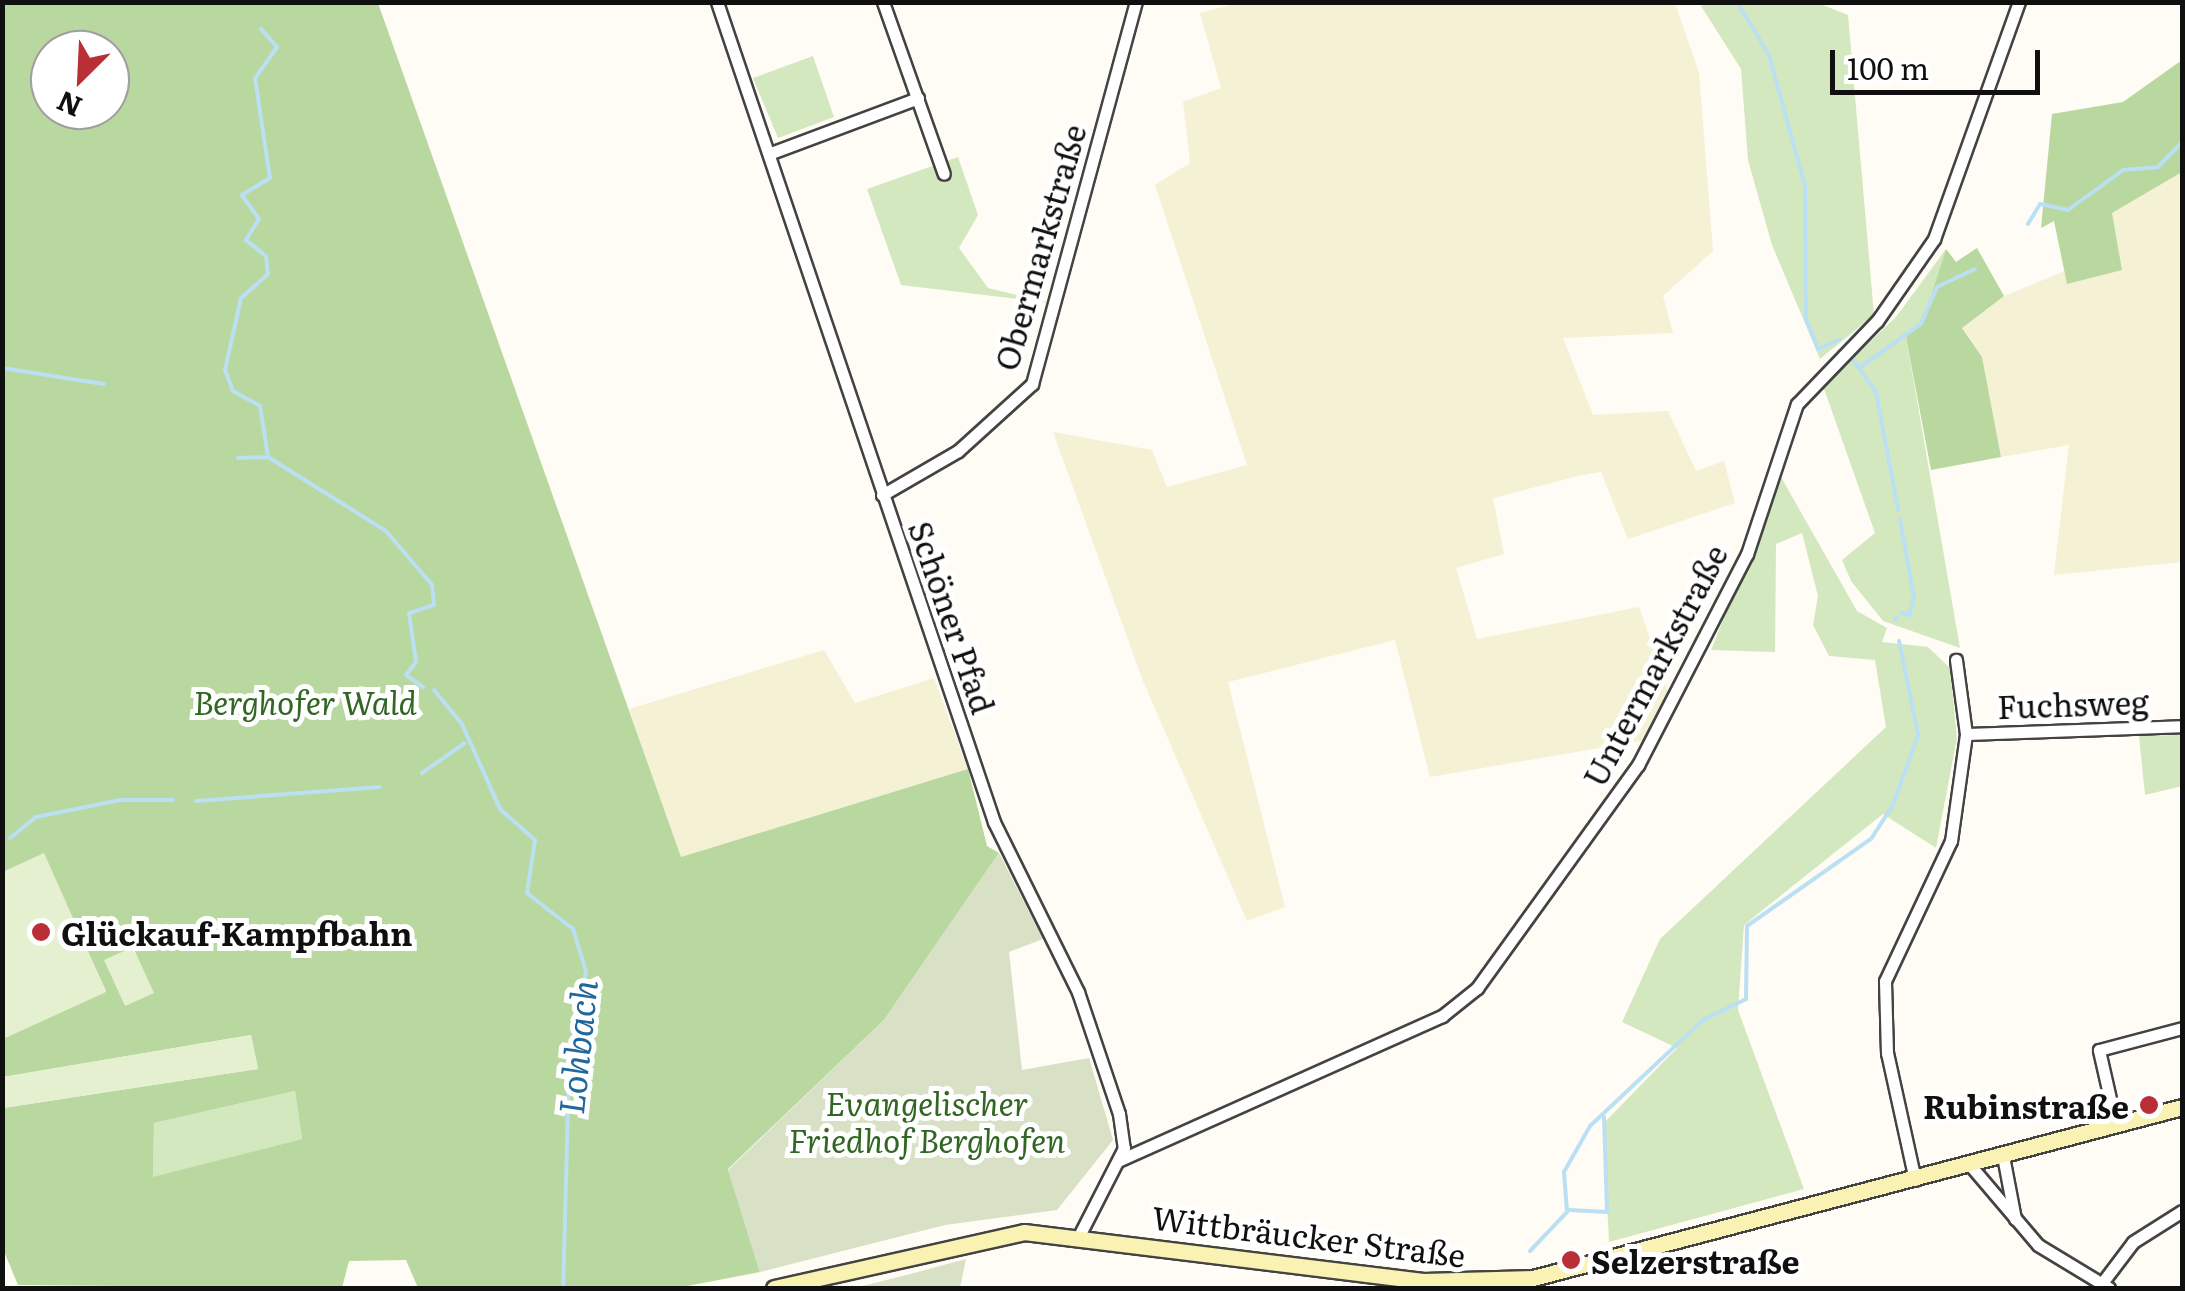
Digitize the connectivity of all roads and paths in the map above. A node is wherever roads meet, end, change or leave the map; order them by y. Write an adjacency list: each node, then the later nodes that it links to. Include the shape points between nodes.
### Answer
1 (716, 2): 6 (street, Schöner Pfad)
2 (883, 2): 5 (street)
3 (1136, 2): 8 (street, Obermarkstraße, via 1032,384 958,451)
4 (2018, 2): 16 (street, Untermarkstraße, via 1934,239 1877,321 1797,404 1747,554 1638,766 1477,988 1442,1016)
5 (918, 98): 6 (street); 7 (street)
6 (772, 154): 8 (street, Schöner Pfad)
7 (944, 174)
8 (882, 494): 16 (street, Schöner Pfad, via 994,822 1078,992 1126,1139)
9 (1956, 660): 11 (street)
10 (2182, 726): 11 (street, Fuchsweg)
11 (1966, 734): 18 (street, via 1948,853 1885,980 1887,1053)
12 (2182, 1028): 14 (street, via 2100,1050)
13 (2182, 1107): 14 (main road, Wittbräucker Straße)
14 (2116, 1124): 15 (main road, Wittbräucker Straße)
15 (2003, 1156): 17 (main road, Wittbräucker Straße); 20 (street)
16 (1120, 1160): 21 (street)
17 (1970, 1166): 18 (main road, Wittbräucker Straße); 20 (street)
18 (1915, 1180): 22 (main road, Wittbräucker Straße, via 1573,1271)
19 (2182, 1212): 23 (street, via 2133,1242)
20 (2016, 1223): 23 (street)
21 (1080, 1234): 22 (main road, Wittbräucker Straße); 24 (main road, Wittbräucker Straße, via 951,1241)
22 (1486, 1286)
23 (2106, 1286)
24 (774, 1288)

